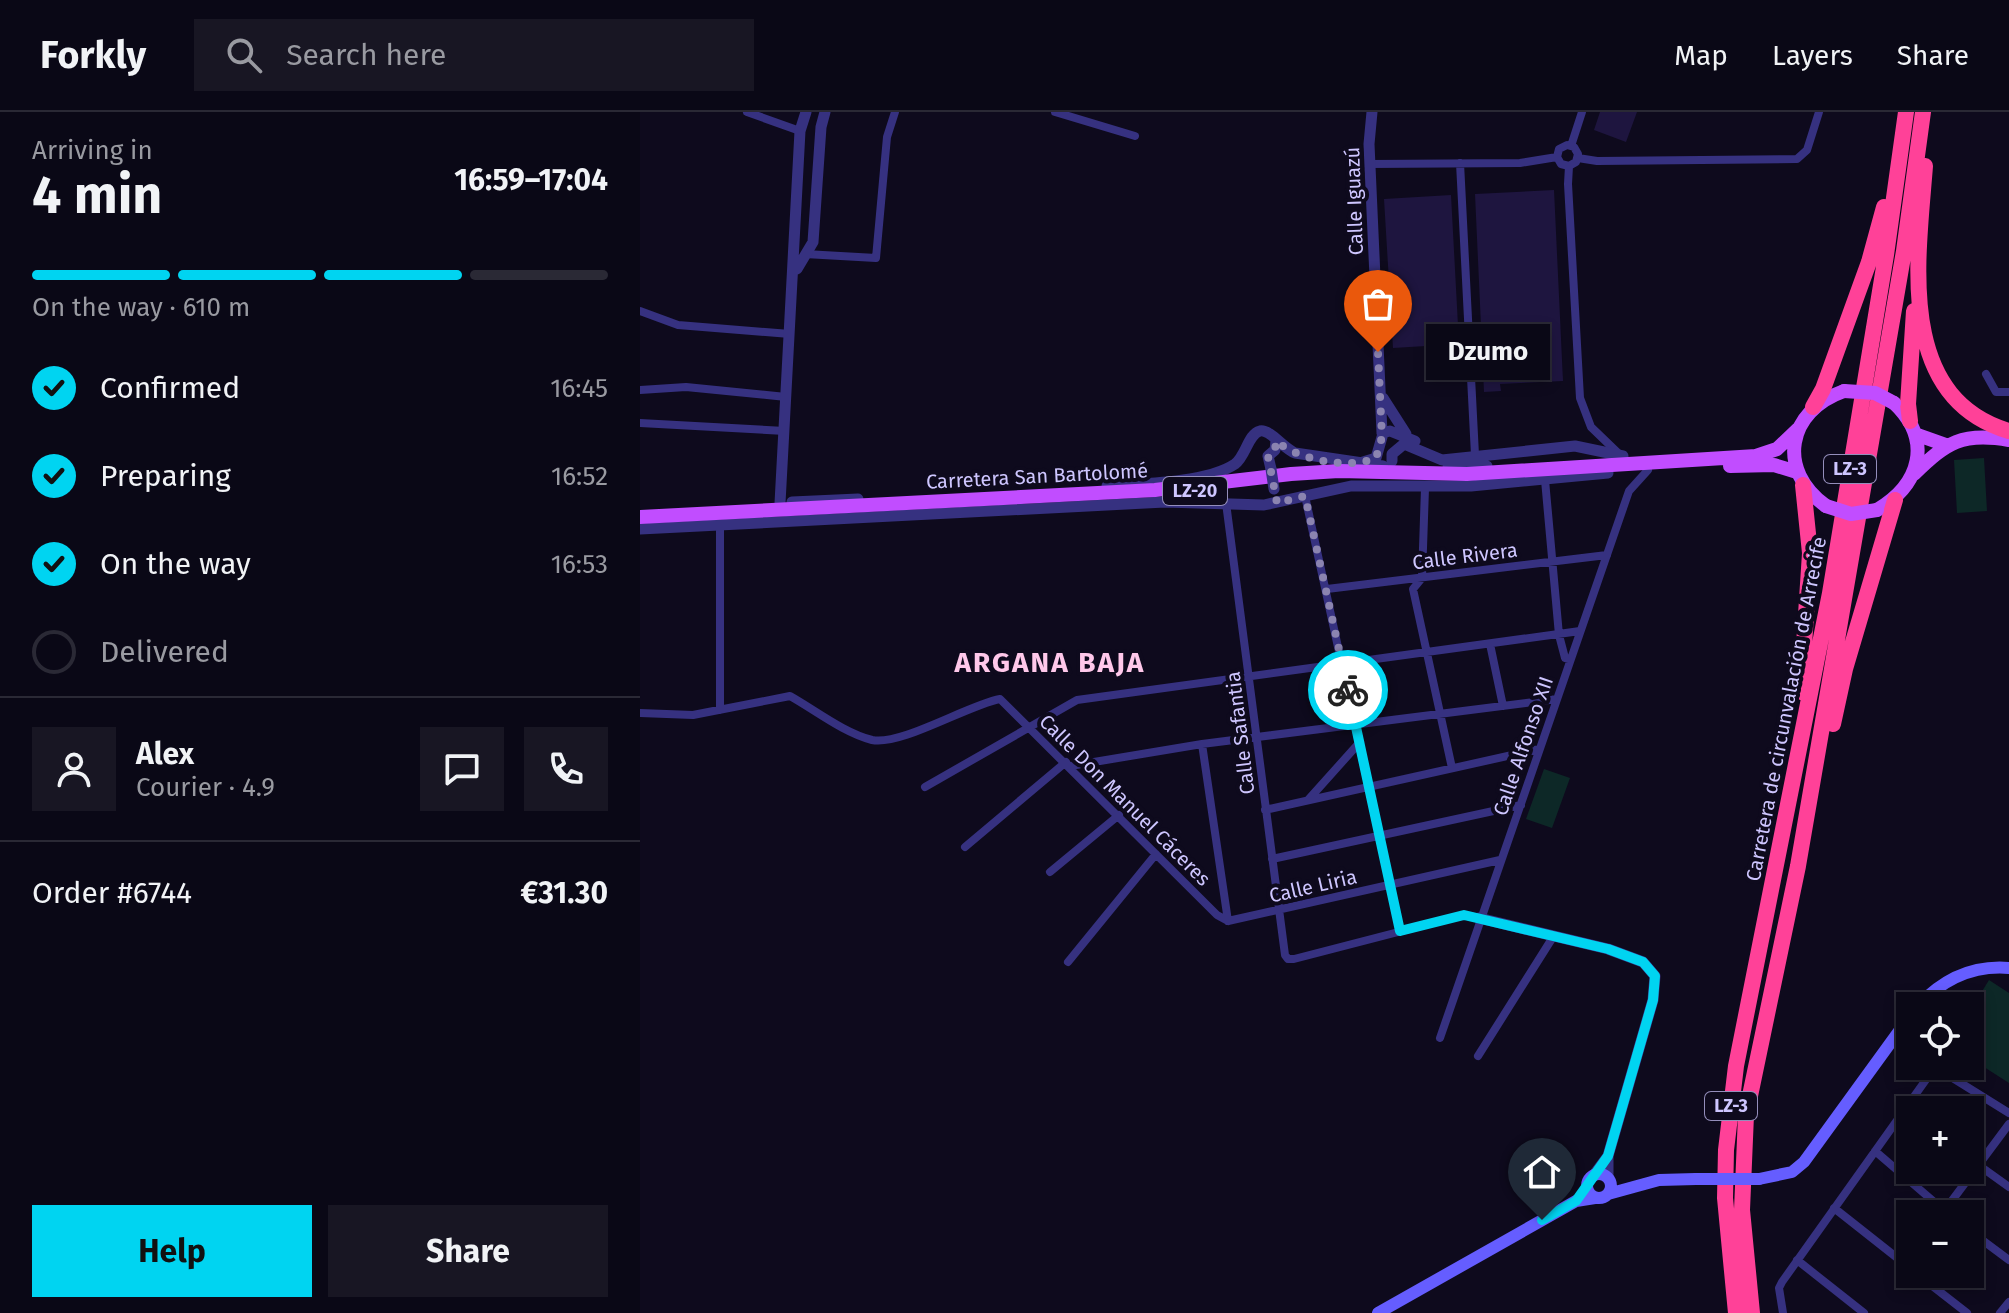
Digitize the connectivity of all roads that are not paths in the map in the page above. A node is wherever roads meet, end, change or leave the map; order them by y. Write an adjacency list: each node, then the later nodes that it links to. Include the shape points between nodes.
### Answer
1 (747, 112): 11 (street)
2 (806, 112): 11 (street)
3 (825, 112): 20 (street)
4 (895, 112): 20 (street, via 887,137 876,258)
5 (1055, 112): 12 (street)
6 (1372, 112): 17 (street, Calle Iguazú)
7 (1582, 112): 13 (street)
8 (1819, 112): 15 (street, via 1807,150 1797,159)
9 (1906, 112): 31 (highway, LZ-3, via 1869,262); 96 (highway, Carretera de circunvalación de Arrecife / LZ-3, via 1845,501)
10 (1922, 121): 21 (highway, LZ-3, via 1927,151); 102 (highway, Carretera de circunvalación de Arrecife / LZ-3)
11 (800, 131): 19 (street)
12 (1135, 136)
13 (1571, 146): 14 (street, via 1563,146); 15 (street)
14 (1557, 157): 16 (street); 18 (street)
15 (1578, 158): 18 (street)
16 (1460, 163): 17 (street); 44 (street)
17 (1370, 164): 29 (street, Calle Iguazú)
18 (1569, 166): 45 (street, via 1580,398 1591,427)
19 (793, 249): 20 (street); 23 (street)
20 (809, 254): 22 (street)
21 (1920, 267): 33 (highway, LZ-3, via 1909,380); 36 (highway, LZ-3, via 1926,342 1939,380 1970,415)
22 (797, 269): 23 (street)
23 (793, 295): 25 (street)
24 (640, 311): 25 (street, via 678,325)
25 (790, 334): 30 (street)
26 (1986, 374): 28 (street, via 1996,392)
27 (640, 390): 30 (street, via 686,387)
28 (2009, 392)
29 (1380, 394): 37 (street, Calle Iguazú); 40 (street)
30 (786, 397): 35 (street)
31 (1813, 407): 33 (main road, LZ-20, bridge, via 1844,391 1875,393 1894,403); 34 (main road, LZ-20)
32 (640, 423): 35 (street)
33 (1912, 427): 41 (main road); 52 (main road, via 1918,454)
34 (1798, 429): 50 (main road, Carretera San Bartolomé / LZ-20, via 1770,453); 53 (main road, via 1794,443)
35 (785, 431): 49 (street)
36 (2009, 431)
37 (1382, 435): 40 (street); 46 (street, via 1376,458); 47 (street, Calle Iguazú)
38 (2009, 440): 41 (main road, via 1971,437)
39 (1276, 441): 42 (street, via 1261,430 1253,434); 43 (street); 46 (street, Carretera San Bartolomé, via 1295,453)
40 (1407, 441): 44 (street, via 1442,460); 47 (street, via 1392,454)
41 (1946, 445): 52 (main road)
42 (1250, 446): 43 (street, via 1260,457); 57 (street, Carretera San Bartolomé, via 1235,464 1164,482)
43 (1268, 456): 61 (street, bridge)
44 (1471, 456): 45 (street, via 1575,446)
45 (1623, 456): 50 (main road)
46 (1359, 464): 47 (street, Carretera San Bartolomé)
47 (1396, 464): 48 (street, Carretera San Bartolomé)
48 (1579, 465): 50 (main road, Carretera San Bartolomé / LZ-20); 63 (main road, Carretera San Bartolomé / LZ-20, via 1467,474 1339,471 1155,490)
49 (784, 467): 57 (street, via 792,493); 59 (street)
50 (1649, 467): 51 (main road, LZ-20); 53 (main road, Carretera San Bartolomé / LZ-20, via 1774,465); 66 (street, Calle Alfonso XII, via 1629,491)
51 (1608, 473): 54 (street); 63 (main road, Carretera San Bartolomé / LZ-20, via 1293,478 1155,495)
52 (1913, 474): 58 (main road)
53 (1800, 478): 58 (main road, bridge, via 1826,506 1851,514 1877,510); 96 (highway, LZ-3, via 1810,553)
54 (1545, 480): 55 (street); 67 (street)
55 (1425, 488): 56 (street, Carretera San Bartolomé, via 1337,488); 68 (street)
56 (1305, 496): 61 (street, Carretera San Bartolomé); 69 (street)
57 (819, 500): 59 (street, Carretera San Bartolomé)
58 (1895, 500): 102 (highway, LZ-3, via 1845,669)
59 (780, 503): 62 (street, Carretera San Bartolomé)
60 (1226, 503): 61 (street, Carretera San Bartolomé); 64 (street, Carretera San Bartolomé); 76 (street, Calle Safantia)
61 (1277, 503)
62 (640, 511)
63 (640, 520)
64 (720, 525): 65 (street, Carretera San Bartolomé); 79 (street)
65 (640, 529)
66 (1607, 555): 67 (street, Calle Rivera); 70 (street, Calle Alfonso XII)
67 (1551, 562): 68 (street, Calle Rivera); 71 (street)
68 (1422, 578): 69 (street, Calle Rivera); 73 (street, via 1413,589)
69 (1327, 589): 75 (street)
70 (1580, 631): 71 (street); 74 (street, Calle Alfonso XII)
71 (1559, 635): 72 (street); 74 (street, via 1561,653)
72 (1490, 644): 73 (street); 78 (street)
73 (1427, 651): 75 (street); 81 (street)
74 (1570, 659): 77 (street, Calle Alfonso XII)
75 (1342, 663): 76 (street); 82 (street)
76 (1249, 676): 83 (street, via 1077,700); 84 (street, Calle Safantia)
77 (1557, 699): 78 (street); 87 (street, Calle Alfonso XII)
78 (1503, 706): 81 (street)
79 (720, 710): 80 (street); 83 (street, Calle Don Manuel Cáceres, via 790,696 875,741 1000,699)
80 (640, 713)
81 (1441, 714): 82 (street); 89 (street)
82 (1356, 725): 84 (street); 85 (street)
83 (1030, 727): 88 (street, Calle Don Manuel Cáceres); 90 (street)
84 (1256, 738): 86 (street); 94 (street, Calle Safantia)
85 (1360, 742): 91 (street); 92 (street)
86 (1202, 744): 88 (street); 107 (street)
87 (1539, 749): 89 (street); 93 (street, Calle Alfonso XII)
88 (1068, 764): 95 (street, Calle Don Manuel Cáceres); 98 (street)
89 (1452, 768): 91 (street)
90 (925, 787)
91 (1370, 787): 92 (street); 97 (street)
92 (1307, 801): 94 (street)
93 (1521, 805): 97 (street); 101 (street, Calle Alfonso XII)
94 (1265, 810): 100 (street, Calle Safantia)
95 (1119, 815): 99 (street, Calle Don Manuel Cáceres); 103 (street)
96 (1786, 825): 139 (highway, Carretera de circunvalación de Arrecife / LZ-3, via 1736,1066 1726,1150 1727,1239)
97 (1379, 836): 100 (street); 104 (street)
98 (965, 847)
99 (1156, 854): 107 (street, Calle Don Manuel Cáceres); 110 (street)
100 (1272, 859): 105 (street, Calle Safantia)
101 (1500, 860): 104 (street, Calle Liria); 106 (street, Calle Alfonso XII)
102 (1798, 866): 140 (highway, Carretera de circunvalación de Arrecife / LZ-3, via 1746,1115 1744,1248)
103 (1050, 872)
104 (1389, 885): 105 (street, Calle Liria); 108 (street)
105 (1280, 911): 107 (street, Calle Liria); 108 (street, Calle Safantia, via 1288,959)
106 (1479, 918): 108 (street, via 1464,915); 109 (street); 114 (street, Calle Alfonso XII)
107 (1228, 921)
108 (1400, 931)
109 (1553, 937): 115 (street); 122 (street, via 1643,962 1655,976 1653,1000)
110 (1068, 962)
111 (2009, 968): 112 (main road, via 1968,971)
112 (1934, 992)
113 (1896, 1035): 126 (main road, bridge, via 1792,1172 1759,1179 1659,1180)
114 (1440, 1038)
115 (1478, 1056)
116 (1956, 1080): 117 (street)
117 (2009, 1113)
118 (2009, 1124): 121 (street)
119 (1896, 1126): 120 (street)
120 (1875, 1151): 129 (street); 131 (street)
121 (1984, 1151)
122 (1608, 1156): 124 (street); 125 (street)
123 (1984, 1169): 127 (street)
124 (1609, 1178): 125 (main road, via 1599,1174); 126 (main road); 128 (main road, via 1611,1186)
125 (1590, 1180): 128 (main road, via 1588,1191); 130 (main road)
126 (1627, 1187): 128 (main road)
127 (2009, 1187)
128 (1602, 1196): 130 (main road)
129 (1930, 1200)
130 (1576, 1201): 138 (main road)
131 (1834, 1208): 133 (street); 134 (street)
132 (1984, 1241): 135 (street)
133 (1896, 1254)
134 (1797, 1260): 141 (street, via 1779,1288); 142 (street)
135 (2009, 1260)
136 (1935, 1288): 143 (street)
137 (2009, 1302): 144 (street)
138 (1378, 1313)
139 (1736, 1313)
140 (1752, 1313)
141 (1783, 1313)
142 (1864, 1313)
143 (1967, 1313)
144 (2000, 1313)

